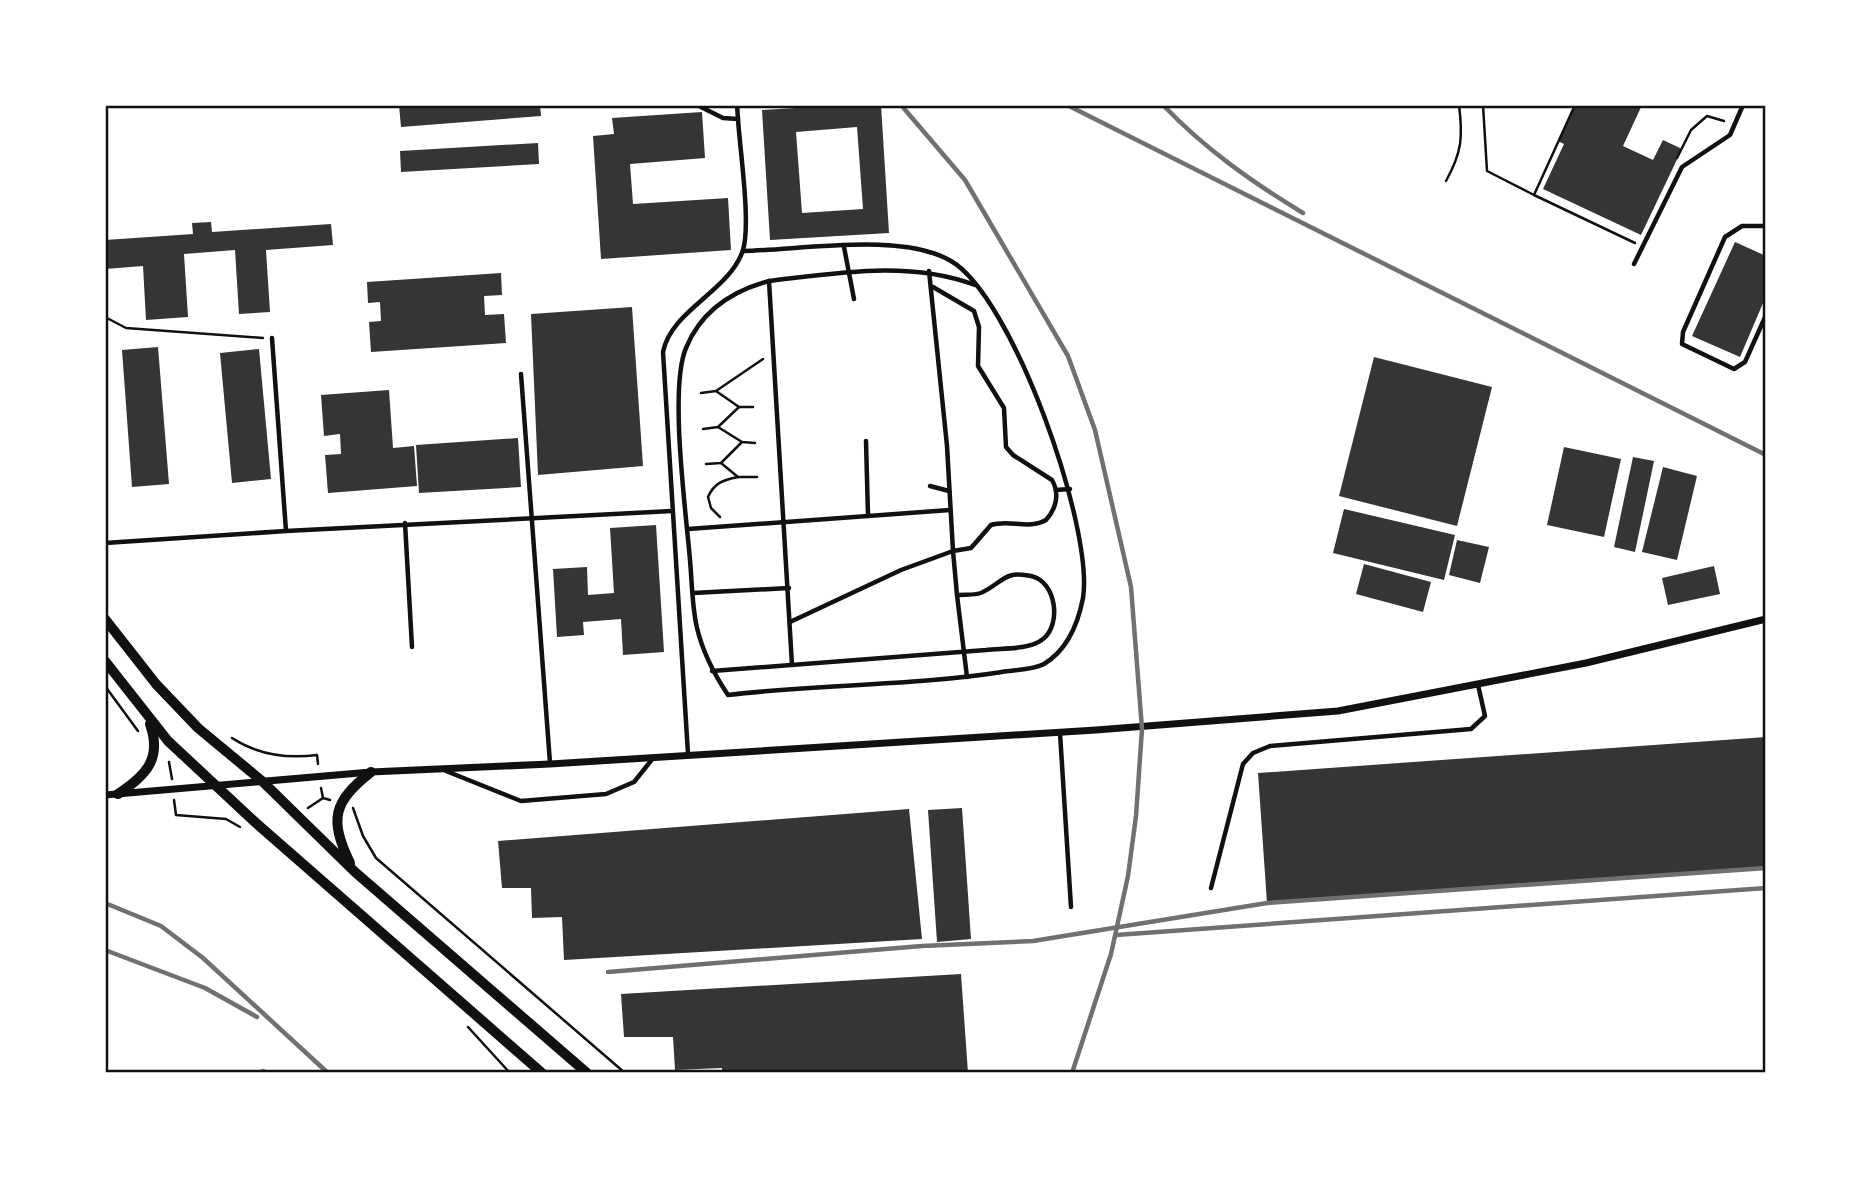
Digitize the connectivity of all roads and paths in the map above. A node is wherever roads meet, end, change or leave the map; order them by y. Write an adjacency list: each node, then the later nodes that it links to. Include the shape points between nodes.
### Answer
1 (697, 105): 8 (lane)
2 (737, 105): 8 (lane)
3 (1459, 105): 10 (path, via 1459,157)
4 (1483, 105): 11 (path, via 1487,171)
5 (1575, 105): 11 (path)
6 (1743, 105): 16 (lane, via 1730,135 1682,167)
7 (1726, 119): 9 (path, via 1707,116 1691,131)
8 (738, 120): 15 (lane)
9 (1673, 168)
10 (1446, 181)
11 (1534, 195): 13 (path, via 1638,244)
12 (1766, 226): 23 (lane, via 1742,226 1725,237 1683,332 1682,344 1734,369 1745,362)
13 (1641, 235)
14 (844, 247): 15 (lane); 18 (lane); 20 (lane, via 906,245 934,252 966,272)
15 (743, 251): 46 (lane, via 665,342)
16 (1634, 264)
17 (929, 271): 18 (lane); 20 (lane); 21 (lane)
18 (851, 274): 19 (lane); 22 (lane)
19 (769, 281): 26 (lane); 52 (lane, via 723,299 685,349 679,390)
20 (975, 285): 42 (lane, via 1020,361)
21 (933, 287): 43 (lane, via 974,311 979,327 978,366 1004,408 1006,447 1045,473); 44 (lane)
22 (854, 299)
23 (1766, 315)
24 (105, 317): 25 (path, via 126,328)
25 (272, 338): 53 (lane)
26 (772, 353): 28 (path); 49 (lane)
27 (521, 373): 48 (lane)
28 (716, 391): 29 (path); 30 (path)
29 (701, 393)
30 (739, 407): 31 (path); 32 (path)
31 (753, 407)
32 (718, 427): 33 (path); 35 (path)
33 (702, 429)
34 (866, 440): 47 (lane)
35 (742, 442): 36 (path); 37 (path)
36 (755, 443)
37 (721, 463): 38 (path); 39 (path)
38 (706, 464)
39 (738, 477): 40 (path); 51 (path, via 723,480 708,498 719,517)
40 (757, 477)
41 (930, 486): 44 (lane)
42 (1070, 489): 43 (lane); 67 (lane, via 1082,554 1083,597 1069,641 1042,665)
43 (1056, 490): 55 (lane, via 1055,505 1046,520 1032,525 991,525 971,548)
44 (949, 491): 45 (lane)
45 (950, 510): 47 (lane); 55 (lane)
46 (672, 511): 48 (lane); 74 (lane)
47 (868, 516): 49 (lane)
48 (531, 519): 50 (lane); 78 (lane)
49 (785, 521): 51 (lane); 56 (lane)
50 (405, 523): 53 (lane); 62 (lane)
51 (736, 526): 52 (lane)
52 (688, 529): 57 (lane)
53 (286, 531): 54 (lane)
54 (105, 543)
55 (953, 551): 58 (lane); 61 (lane)
56 (789, 588): 57 (lane); 61 (lane)
57 (693, 593): 66 (lane, via 696,627)
58 (957, 595): 63 (lane); 63 (lane, via 983,593 1009,575 1034,576 1047,587 1054,602 1054,621 1045,638 1031,645)
59 (105, 619): 82 (street, via 198,729)
60 (1766, 619): 68 (street)
61 (790, 622): 65 (lane)
62 (412, 647)
63 (964, 652): 65 (lane); 67 (lane)
64 (105, 661): 70 (street)
65 (792, 664): 66 (lane)
66 (711, 671): 67 (lane, via 728,695)
67 (967, 677)
68 (1478, 684): 72 (street, via 1338,711); 92 (lane, via 1485,716 1471,729 1270,746 1253,753 1242,764)
69 (105, 685): 71 (path)
70 (148, 718): 83 (street); 85 (street, via 155,742 153,762)
71 (139, 733)
72 (1059, 733): 74 (street); 93 (lane)
73 (230, 736): 75 (path, via 277,756)
74 (688, 754): 76 (street)
75 (317, 755)
76 (654, 756): 78 (street); 79 (lane, via 634,782 606,794 521,801)
77 (169, 762): 84 (path)
78 (550, 764): 79 (street)
79 (442, 769): 80 (street)
80 (371, 772): 81 (street); 88 (street)
81 (320, 776): 82 (street); 87 (path)
82 (262, 781): 83 (street); 90 (street)
83 (216, 785): 84 (street); 94 (street)
84 (173, 789): 85 (street); 89 (path)
85 (118, 794): 86 (street)
86 (105, 795)
87 (323, 798): 88 (path); 90 (path)
88 (340, 804): 91 (street, via 337,828); 96 (path, via 354,808 376,858)
89 (176, 815)
90 (298, 816): 91 (street)
91 (355, 872): 95 (street)
92 (1210, 888)
93 (1071, 907)
94 (542, 1073)
95 (587, 1073)
96 (625, 1073)

